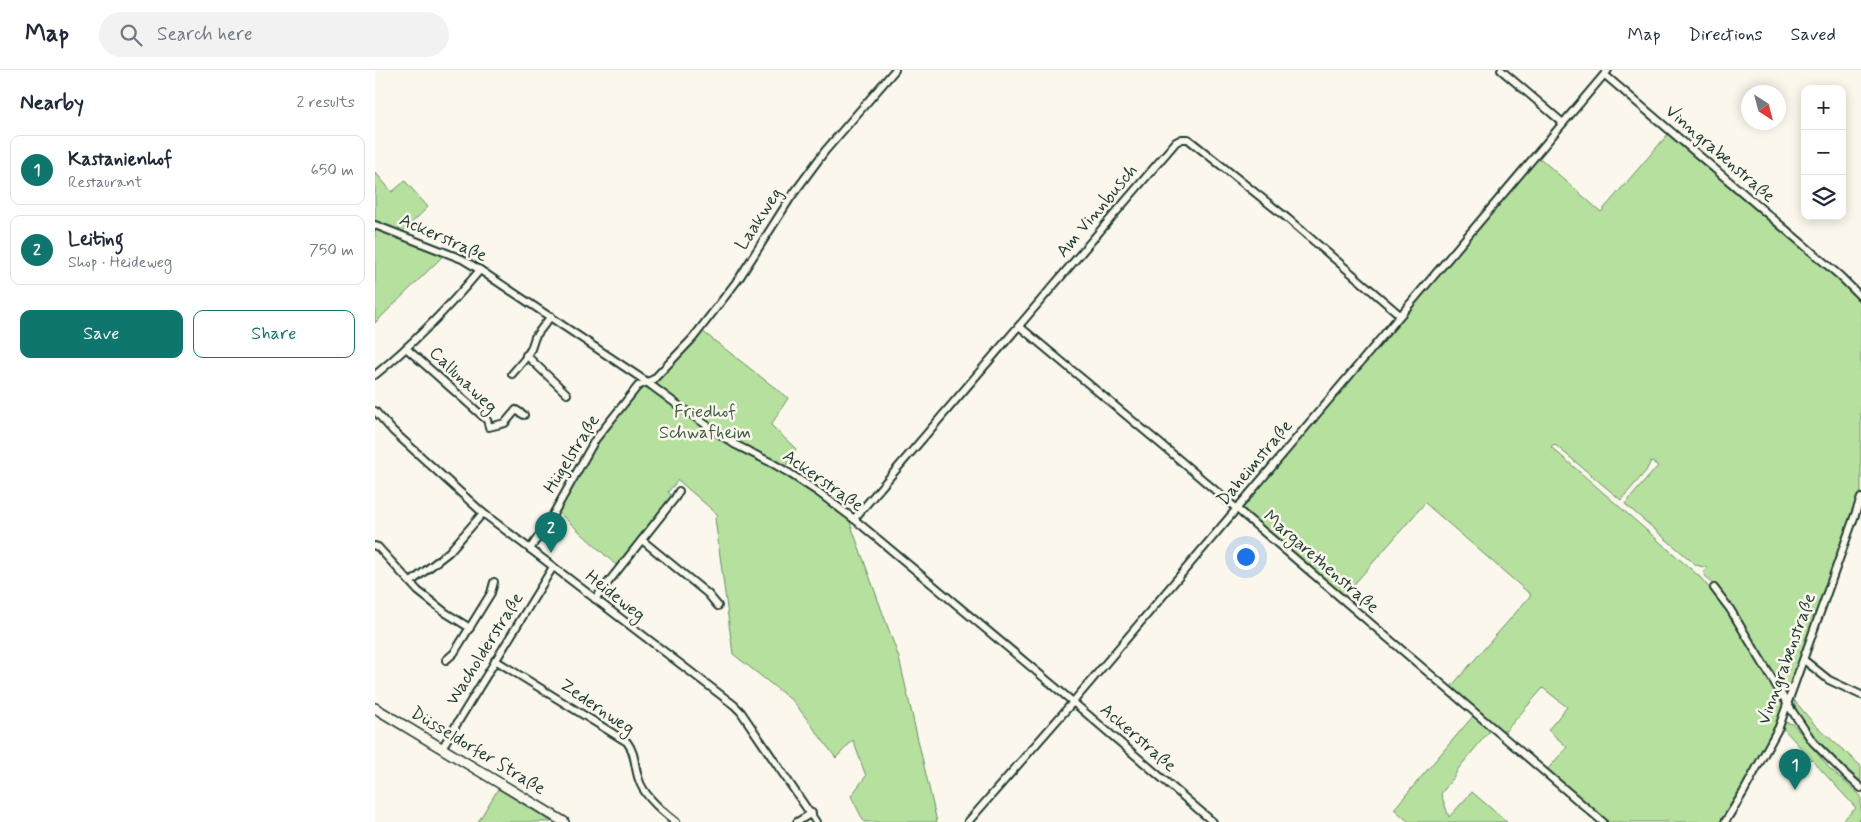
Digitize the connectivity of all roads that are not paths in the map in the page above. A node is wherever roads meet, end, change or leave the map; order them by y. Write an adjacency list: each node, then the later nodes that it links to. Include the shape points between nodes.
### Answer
1 (895, 70): 15 (street, Laakweg, via 825,151 693,338 654,379)
2 (1501, 70): 4 (street)
3 (1606, 72): 4 (street, Daheimstraße); 7 (street, Vinngrabenstraße)
4 (1563, 123): 8 (street, Daheimstraße)
5 (375, 225): 6 (street, Ackerstraße, via 462,259)
6 (480, 270): 9 (street, Ackerstraße); 11 (street, via 457,298)
7 (1861, 297)
8 (1400, 315): 10 (street, Am Vinnbusch, via 1287,218 1188,139 1182,139 1176,142); 21 (street, Daheimstraße)
9 (551, 316): 12 (street); 15 (street, Ackerstraße)
10 (1019, 326): 21 (street, Margarethenstraße); 23 (street, Am Vinnbusch)
11 (406, 348): 14 (street); 18 (street, Callunaweg, via 487,420 489,427 505,423 516,410)
12 (526, 355): 13 (street); 16 (street)
13 (512, 374)
14 (375, 375)
15 (647, 382): 23 (street, Ackerstraße, via 735,444 818,492); 26 (street, Hügelstraße, via 638,386 595,440)
16 (567, 394)
17 (375, 411): 22 (street, Heideweg)
18 (524, 415)
19 (679, 491): 24 (street)
20 (1861, 498): 36 (street, Vinngrabenstraße)
21 (1236, 508): 38 (street, Daheimstraße); 50 (street, Margarethenstraße)
22 (483, 513): 26 (street, Heideweg); 28 (street, via 449,552)
23 (853, 519): 38 (street, Ackerstraße)
24 (641, 540): 31 (street); 32 (street, via 708,594)
25 (375, 546): 28 (street)
26 (530, 549): 27 (street, Heideweg)
27 (553, 567): 31 (street, Heideweg); 35 (street, Wacholderstraße)
28 (411, 582): 33 (street, via 435,605)
29 (494, 582): 33 (street)
30 (1714, 588): 39 (street)
31 (595, 599): 43 (street, Heideweg, via 741,712)
32 (718, 606)
33 (470, 628): 34 (street)
34 (446, 660)
35 (495, 660): 41 (street, Wacholderstraße); 45 (street, Zedernweg, via 627,742 634,754 641,785)
36 (1804, 660): 37 (street, via 1829,680); 39 (street, Vinngrabenstraße)
37 (1861, 695)
38 (1073, 702): 48 (street, Daheimstraße); 49 (street, Ackerstraße)
39 (1788, 705): 42 (street, via 1813,742); 51 (street, Vinngrabenstraße, via 1766,753)
40 (375, 708): 41 (main road, Düsseldorfer Straße)
41 (442, 748): 44 (main road, Düsseldorfer Straße)
42 (1861, 788)
43 (811, 813): 46 (street); 47 (street, Heideweg)
44 (564, 822)
45 (676, 822)
46 (797, 822)
47 (816, 822)
48 (968, 822)
49 (1213, 822)
50 (1603, 822)
51 (1725, 822)

